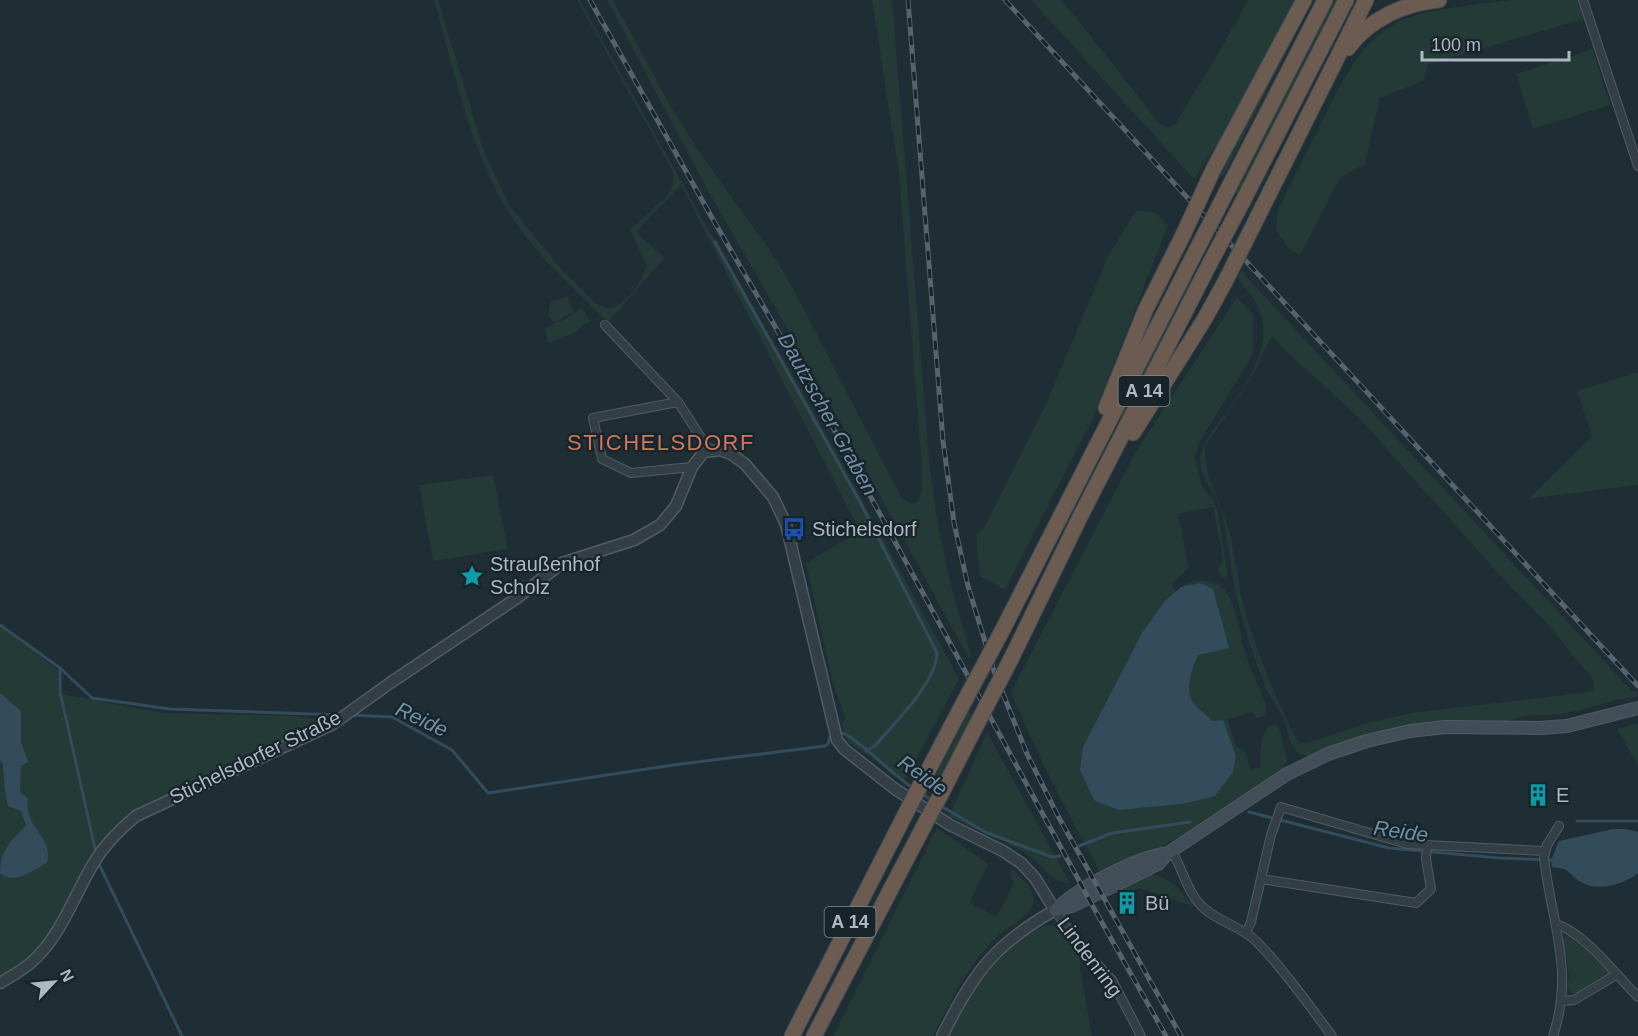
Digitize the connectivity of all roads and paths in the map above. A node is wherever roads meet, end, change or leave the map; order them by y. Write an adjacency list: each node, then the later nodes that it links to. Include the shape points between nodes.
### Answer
1 (1325, 0): 12 (highway, A 14, bridge)
2 (1346, 0): 14 (highway, A 14, bridge)
3 (1366, 0): 7 (highway)
4 (1439, 0): 7 (highway, via 1403,8 1370,27 1353,40)
5 (1583, 0): 8 (street)
6 (1303, 2): 12 (highway, bridge, via 1161,275 1109,398)
7 (1327, 77): 14 (highway, bridge, via 1204,320)
8 (1638, 166)
9 (605, 325): 10 (street)
10 (678, 402): 11 (street); 13 (street, via 593,418 602,459 631,473)
11 (709, 450): 13 (street, Stichelsdorfer Straße); 21 (street, via 731,454 745,464 773,497 786,524 837,740 895,789 950,825 1021,863)
12 (1090, 455): 28 (highway, A 14, bridge)
13 (692, 467): 25 (street, Stichelsdorfer Straße, via 676,506 660,525 634,540 562,563 338,720 150,809 120,829 104,847 48,943 34,960)
14 (1080, 517): 29 (highway, A 14, bridge, via 1011,659)
15 (1638, 708): 17 (main road, via 1567,726 1435,728 1360,743 1287,774)
16 (1559, 826): 19 (street)
17 (1170, 852): 21 (main road, via 1152,855 1105,878 1068,897); 23 (street, via 1200,904)
18 (1427, 852): 19 (street); 20 (street, via 1431,889 1416,903); 20 (street, via 1281,807)
19 (1544, 858): 22 (street)
20 (1261, 879): 23 (street)
21 (1055, 910): 30 (street, via 1010,939 986,961); 31 (street, Lindenring, via 1077,943 1112,980)
22 (1556, 924): 24 (street, via 1566,927); 27 (street)
23 (1246, 933): 32 (street)
24 (1616, 975): 26 (street); 27 (street, via 1574,1000)
25 (0, 983)
26 (1638, 998)
27 (1563, 1001): 33 (street)
28 (792, 1036)
29 (814, 1036)
30 (942, 1036)
31 (1141, 1036)
32 (1332, 1036)
33 (1553, 1036)

